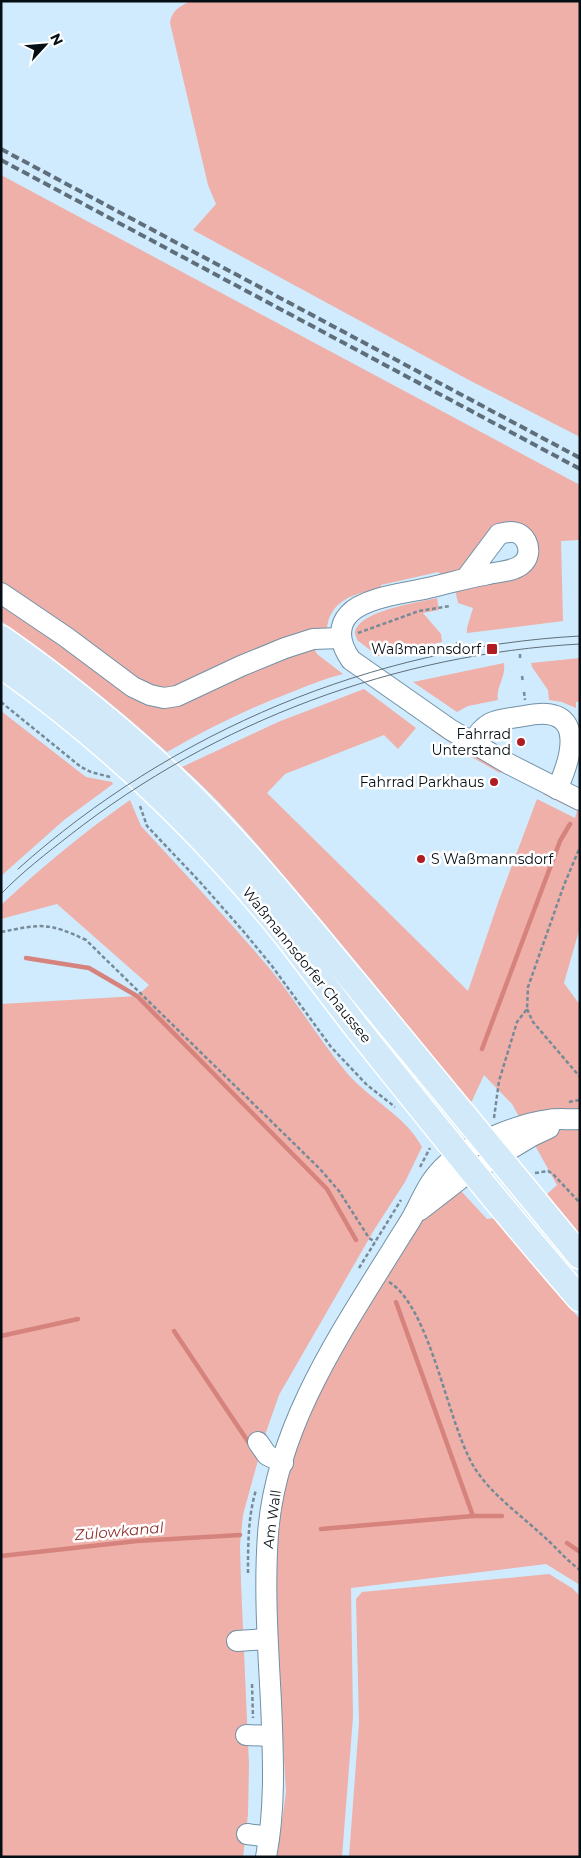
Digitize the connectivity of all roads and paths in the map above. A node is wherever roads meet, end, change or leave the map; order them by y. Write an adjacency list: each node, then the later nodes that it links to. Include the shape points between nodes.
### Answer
1 (466, 578): 4 (street, via 360,606 349,614 343,624)
2 (1, 592): 4 (street, via 133,687 164,698 177,696 285,648 313,639)
3 (450, 606): 4 (path, via 419,611)
4 (348, 637): 14 (street, via 344,650 351,660)
5 (1, 638): 15 (main road, Waßmannsdorfer Chaussee, via 77,694)
6 (520, 654): 7 (path)
7 (520, 659)
8 (1, 665): 15 (main road, Waßmannsdorfer Chaussee)
9 (522, 676): 10 (path)
10 (523, 682)
11 (524, 692): 13 (path)
12 (1, 702): 15 (path, via 81,767 91,772)
13 (525, 703)
14 (472, 743): 16 (street); 16 (street, via 483,727 494,722 548,712 560,714 569,722 574,739 572,753)
15 (133, 769): 17 (main road, Waßmannsdorfer Chaussee)
16 (557, 789): 18 (street)
17 (155, 790): 23 (path, via 147,826 244,932 331,1047 367,1085); 25 (main road, Waßmannsdorfer Chaussee, via 213,819); 28 (main road, Waßmannsdorfer Chaussee, via 286,935)
18 (580, 800)
19 (580, 847): 21 (path, via 528,987)
20 (1, 932): 31 (path, via 35,925 52,926 86,940 320,1169 339,1191 369,1238)
21 (527, 1009): 22 (path, via 533,1022); 25 (path, via 517,1022 498,1081)
22 (580, 1077)
23 (396, 1108)
24 (574, 1119): 25 (street, Am Wall, via 532,1136)
25 (495, 1138): 28 (street, Am Wall); 32 (main road, Waßmannsdorfer Chaussee)
26 (426, 1143): 27 (path)
27 (430, 1148)
28 (467, 1163): 31 (street, Am Wall, via 441,1192 414,1214); 34 (main road, Waßmannsdorfer Chaussee)
29 (533, 1174): 30 (path, via 548,1171)
30 (580, 1202)
31 (390, 1253): 33 (street, Am Wall)
32 (580, 1256)
33 (377, 1275): 36 (street, Am Wall, via 318,1374 305,1400); 38 (path, via 392,1284 410,1303 460,1438 475,1468 521,1518)
34 (580, 1299)
35 (258, 1442): 36 (street, via 267,1455)
36 (283, 1463): 40 (street, Am Wall, via 268,1531)
37 (250, 1518): 39 (path)
38 (580, 1570)
39 (248, 1576)
40 (267, 1639): 41 (street); 43 (street, Am Wall)
41 (237, 1641)
42 (252, 1678): 43 (path)
43 (258, 1736): 45 (street, Am Wall, via 273,1787)
44 (247, 1834): 45 (street)
45 (269, 1837): 46 (street, Am Wall)
46 (266, 1857)

